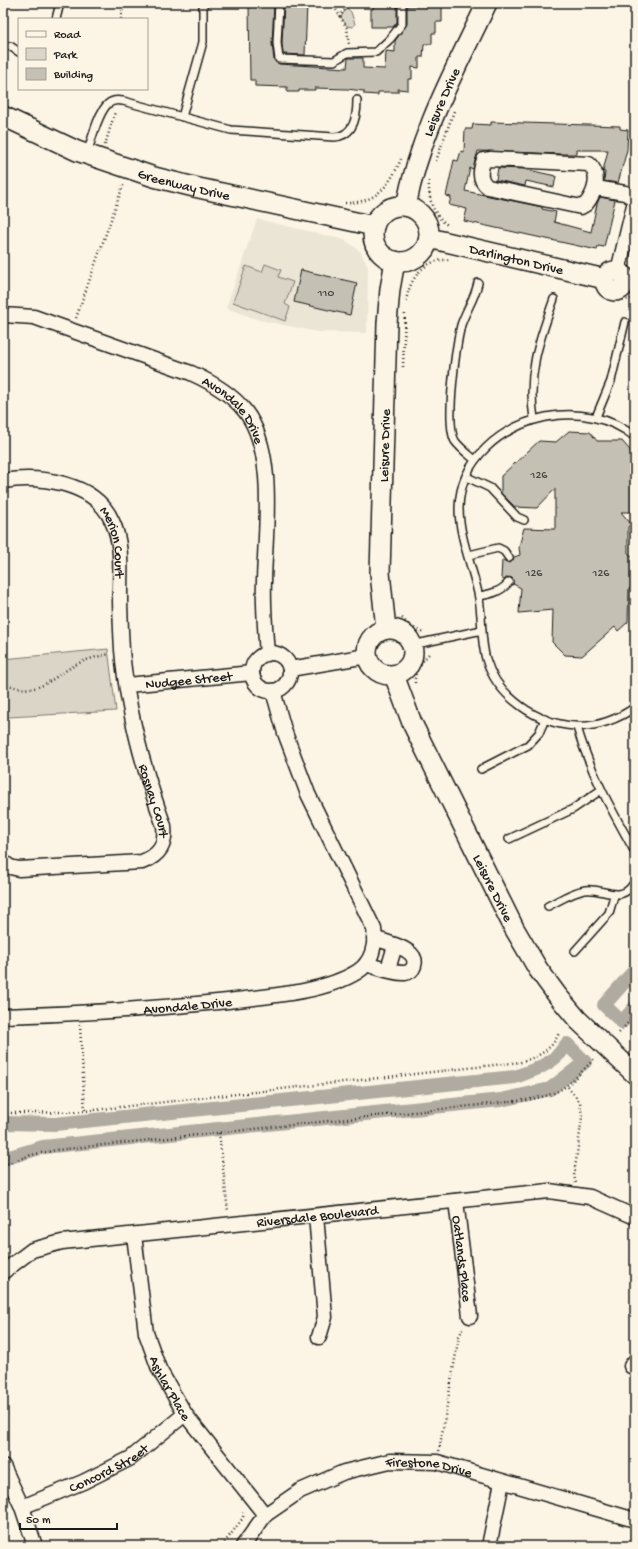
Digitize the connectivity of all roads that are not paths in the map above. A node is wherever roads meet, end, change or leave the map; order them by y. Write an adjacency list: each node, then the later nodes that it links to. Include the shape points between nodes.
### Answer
1 (60, 3): 6 (lane)
2 (203, 3): 11 (lane, via 203,42)
3 (279, 3): 4 (lane, via 279,59 334,61 352,53 375,53 384,46 402,24)
4 (402, 3)
5 (485, 4): 15 (street, Leisure Drive, via 429,126 412,175)
6 (56, 18)
7 (10, 46): 8 (lane)
8 (18, 51)
9 (357, 100): 11 (lane, via 354,125 346,134 338,137 239,132)
10 (3, 116): 12 (street, Greenway Drive)
11 (182, 117): 12 (lane, via 118,100 110,102 104,108)
12 (87, 155): 16 (street, Greenway Drive, via 190,186)
13 (596, 188): 13 (street, via 586,204 574,206 488,187 483,184 480,176 484,160 491,159 583,163 593,168); 14 (street, via 625,193)
14 (635, 200): 19 (street)
15 (406, 206): 16 (street, via 392,206 381,214); 17 (street, via 424,217)
16 (374, 226): 18 (street, via 374,241 377,248)
17 (429, 238): 18 (street, via 427,246 417,257 410,261); 19 (street, Darlington Drive)
18 (395, 261): 35 (street, Leisure Drive, via 387,323 380,574)
19 (621, 280)
20 (478, 283): 27 (lane, via 458,342 453,371 452,411 455,440)
21 (554, 299): 25 (lane, via 532,368)
22 (3, 315): 38 (street, Avondale Drive, via 34,317 211,382 229,394 245,411 257,431 264,454 264,605)
23 (625, 322): 24 (lane, via 612,381)
24 (596, 417): 25 (lane, via 574,414); 26 (lane)
25 (534, 419): 27 (lane, via 497,437)
26 (635, 437)
27 (475, 460): 28 (lane)
28 (467, 477): 30 (lane, via 490,488 517,517); 31 (lane, via 462,488 459,508)
29 (3, 481): 43 (street, Merion Court, via 41,478 63,484 82,491 100,504 112,519 119,539 122,651)
30 (524, 520)
31 (469, 555): 32 (lane, via 498,548); 34 (lane)
32 (509, 558)
33 (509, 582): 34 (lane, via 494,593)
34 (479, 596): 36 (lane)
35 (386, 629): 37 (street, via 402,632); 39 (street, via 373,636)
36 (482, 630): 37 (lane); 46 (lane, via 486,659 496,681 511,699)
37 (418, 640): 42 (street, via 411,660 402,672)
38 (267, 654): 40 (street, via 273,653 284,658); 41 (street, via 262,655 254,663)
39 (367, 656): 40 (street); 42 (street, via 371,665 378,671)
40 (290, 669): 44 (street, via 288,681)
41 (252, 673): 43 (street, Nudgee Street); 44 (street, via 259,687)
42 (394, 675): 62 (street, Leisure Drive, via 412,723 514,928 538,969 578,1020)
43 (127, 685): 52 (street, Rosnay Court, via 139,752 164,826 163,847 150,859 132,864 19,869)
44 (273, 691): 56 (street, via 296,765 372,924)
45 (635, 707): 47 (lane, via 613,720)
46 (545, 719): 47 (lane); 48 (lane, via 539,733 528,745)
47 (577, 727): 49 (lane)
48 (481, 769)
49 (600, 790): 50 (lane, via 573,810); 51 (lane)
50 (509, 840)
51 (635, 852)
52 (3, 862)
53 (635, 881): 54 (lane, via 624,892)
54 (614, 896): 55 (lane, via 593,889 584,890); 58 (lane, via 610,912)
55 (548, 906)
56 (374, 938): 57 (street); 59 (street)
57 (395, 946): 60 (street); 60 (street, via 411,954 414,966 404,973)
58 (575, 952)
59 (366, 964): 60 (street); 61 (street, Avondale Drive, via 346,977 290,993 153,1009)
60 (388, 969)
61 (3, 1016)
62 (635, 1074)
63 (456, 1201): 64 (street, Riversdale Boulevard); 65 (street, Riversdale Boulevard, via 549,1191 590,1197); 68 (street, Oatlands Place)
64 (316, 1216): 66 (street, Riversdale Boulevard); 69 (street, via 325,1317)
65 (635, 1217)
66 (134, 1235): 67 (street, Riversdale Boulevard, via 62,1242 32,1250); 70 (street, Ashlar Place, via 146,1333 159,1369)
67 (3, 1272)
68 (470, 1316)
69 (319, 1337)
70 (185, 1414): 73 (street, Concord Street, via 131,1458 83,1482); 74 (street, Ashlar Place)
71 (3, 1466): 73 (street)
72 (502, 1482): 74 (street, Firestone Drive, via 437,1462 390,1461 344,1472 300,1491); 75 (street, Firestone Drive); 78 (street)
73 (22, 1507): 76 (street)
74 (265, 1515): 77 (street, Firestone Drive)
75 (635, 1520)
76 (35, 1546)
77 (243, 1546)
78 (489, 1546)

